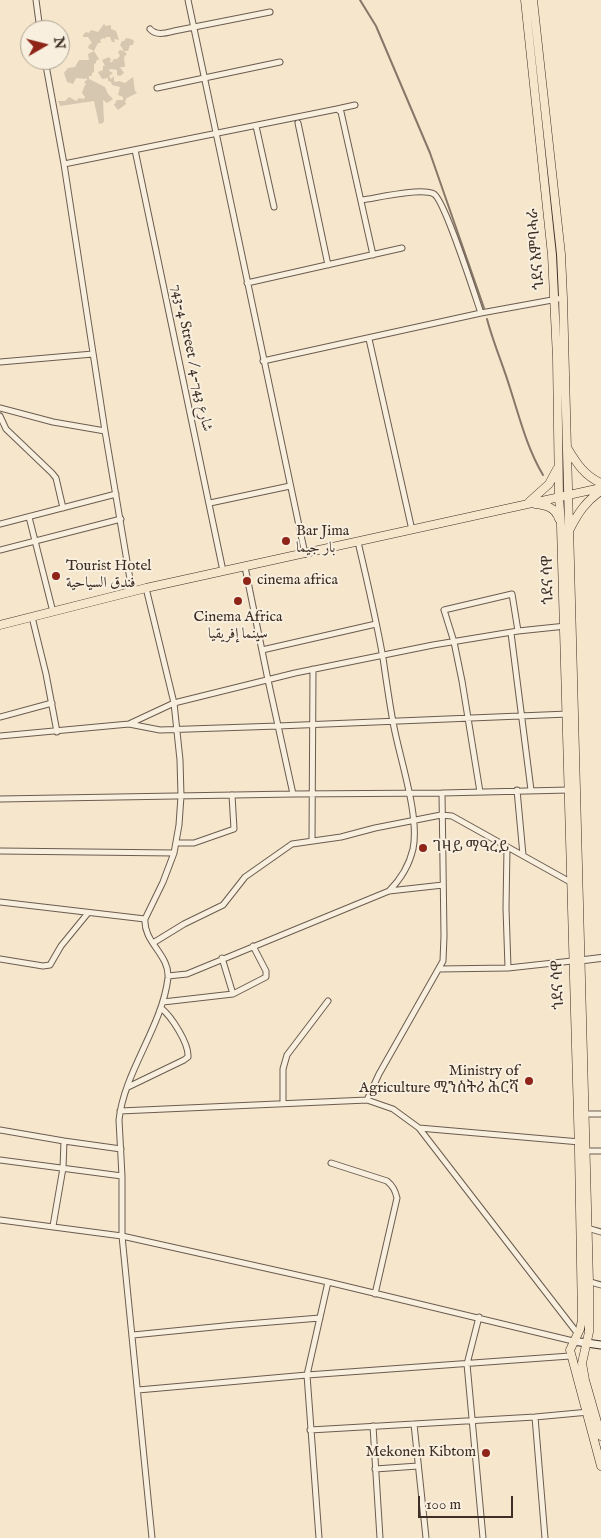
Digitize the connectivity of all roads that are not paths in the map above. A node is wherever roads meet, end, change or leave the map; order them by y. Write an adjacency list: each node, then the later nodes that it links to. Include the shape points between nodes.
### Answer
1 (36, 0): 6 (street)
2 (188, 0): 7 (street)
3 (525, 0): 26 (main road, ጎደና እምባሓራ)
4 (533, 0): 26 (main road, ጎደና እምባሓራ, via 558,228)
5 (270, 12): 7 (street)
6 (39, 20)
7 (193, 28): 8 (street, via 158,34); 11 (street)
8 (150, 29)
9 (280, 62): 11 (street)
10 (47, 70): 19 (street)
11 (203, 79): 12 (street); 17 (street)
12 (157, 88)
13 (355, 105): 14 (street)
14 (337, 109): 16 (street); 20 (street, via 341,112)
15 (298, 123): 24 (street)
16 (256, 126): 17 (street); 21 (street)
17 (216, 134): 18 (street); 25 (street)
18 (135, 150): 19 (street); 43 (street, 743-4 Street / شارع 743-4)
19 (64, 164): 29 (street)
20 (362, 200): 23 (street); 27 (street, via 405,193 434,194 446,216)
21 (274, 208)
22 (402, 248): 23 (street)
23 (373, 255): 24 (street)
24 (328, 265): 25 (street)
25 (247, 283): 30 (street)
26 (559, 299): 27 (street); 35 (main road, ጎደና እምባሓራ); 36 (main road, ጎደና እምባሓራ)
27 (480, 314): 28 (street)
28 (369, 339): 30 (street); 50 (street)
29 (93, 354): 31 (street); 34 (street)
30 (263, 361): 38 (street)
31 (0, 362)
32 (0, 408): 34 (street)
33 (0, 416): 45 (street, via 6,429 56,478)
34 (104, 431): 40 (street)
35 (567, 447): 37 (main road, via 580,467); 41 (main road, ጎደና እምባሓራ)
36 (558, 465): 42 (main road, ጎደና እምባሓራ); 44 (main road, via 549,484)
37 (601, 483)
38 (290, 486): 43 (street); 55 (street)
39 (601, 489): 41 (main road); 51 (main road, via 580,509)
40 (116, 494): 45 (street); 47 (street)
41 (569, 495): 42 (main road); 51 (main road, ጎደና ሳዋ)
42 (559, 497): 44 (main road); 49 (main road, ጎደና ሳዋ)
43 (210, 503): 57 (street, 743-4 Street / شارع 743-4)
44 (528, 503): 49 (main road, via 549,506 557,514); 50 (main road)
45 (63, 508): 46 (street)
46 (29, 517): 48 (street); 52 (street)
47 (121, 519): 52 (street); 59 (street)
48 (0, 524)
49 (561, 526): 64 (main road, ጎደና ሳዋ)
50 (412, 530): 53 (main road)
51 (569, 531): 64 (main road, ጎደና ሳዋ)
52 (35, 541): 54 (street); 60 (street)
53 (358, 542): 55 (main road); 62 (street)
54 (0, 549)
55 (305, 554): 56 (main road)
56 (245, 567): 57 (main road); 68 (street)
57 (223, 572): 58 (main road)
58 (146, 588): 59 (main road); 73 (street)
59 (132, 591): 60 (main road)
60 (53, 612): 61 (main road)
61 (32, 617): 63 (main road); 72 (street)
62 (376, 624): 68 (street); 69 (street)
63 (0, 626)
64 (567, 626): 65 (street); 74 (main road, ጎደና ሳዋ)
65 (518, 631): 66 (street); 67 (street, via 514,596 510,594 444,610)
66 (511, 632): 67 (street); 75 (street)
67 (454, 642): 69 (street); 77 (street)
68 (262, 650): 71 (street)
69 (382, 657): 70 (street); 78 (street)
70 (313, 670): 71 (street); 80 (street)
71 (268, 680): 73 (street); 81 (street)
72 (52, 703): 76 (street); 83 (street)
73 (174, 703): 79 (street); 82 (street)
74 (569, 714): 75 (street); 87 (main road, ጎደና ሳዋ)
75 (520, 715): 77 (street); 86 (street)
76 (0, 717)
77 (469, 718): 78 (street); 88 (street)
78 (393, 721): 80 (street); 92 (street)
79 (129, 724): 82 (street, via 160,730); 83 (street)
80 (312, 724): 81 (street); 91 (street)
81 (278, 726): 82 (street); 90 (street)
82 (178, 729): 94 (street)
83 (57, 732): 84 (street)
84 (0, 736)
85 (517, 790): 86 (street); 88 (street); 103 (street)
86 (531, 790): 87 (street)
87 (571, 790): 104 (main road, ጎደና ሳዋ)
88 (480, 792): 89 (street)
89 (442, 793): 92 (street); 96 (street)
90 (293, 794): 91 (street); 93 (street)
91 (311, 794): 92 (street); 98 (street)
92 (409, 794): 97 (street)
93 (232, 795): 94 (street); 99 (street, via 234,829 194,843)
94 (181, 796): 95 (street); 99 (street)
95 (0, 799)
96 (441, 815): 97 (street); 100 (street, via 452,816); 105 (street)
97 (413, 821): 98 (street); 106 (street, via 413,849 404,875)
98 (312, 841): 110 (street, via 286,847 245,877 224,905)
99 (176, 843): 102 (street)
100 (507, 847): 103 (street); 116 (street)
101 (0, 851): 102 (street)
102 (174, 854): 109 (street)
103 (523, 855): 104 (street)
104 (574, 883): 115 (main road, ጎደና ሳዋ)
105 (443, 885): 106 (street); 117 (street, via 444,953)
106 (389, 891): 111 (street)
107 (0, 902): 108 (street)
108 (88, 913): 109 (street); 114 (street, via 50,965)
109 (145, 919): 110 (street, via 146,930)
110 (153, 943): 118 (street, via 163,956)
111 (253, 946): 112 (street); 119 (street, via 266,977)
112 (222, 958): 118 (street, via 187,974); 119 (street)
113 (601, 958): 115 (street)
114 (0, 959)
115 (576, 961): 116 (street); 127 (main road, ጎደና ሳዋ); 132 (main road, ጎደና ሳዋ)
116 (508, 968): 117 (street)
117 (439, 969): 124 (street, via 378,1074)
118 (168, 976): 121 (street)
119 (233, 994): 121 (street)
120 (328, 1001): 125 (street, via 288,1055 284,1069)
121 (163, 1002): 122 (street)
122 (160, 1008): 123 (street); 123 (street, via 168,1015 186,1046 188,1057)
123 (128, 1088): 126 (street)
124 (367, 1100): 125 (street); 129 (street, via 393,1109)
125 (283, 1103): 126 (street)
126 (120, 1111): 133 (street)
127 (584, 1114): 128 (street); 132 (main road, ጎደና ሳዋ)
128 (601, 1114)
129 (419, 1128): 132 (street); 150 (street)
130 (0, 1130): 131 (street)
131 (64, 1141): 133 (street); 137 (street)
132 (583, 1145): 134 (street); 141 (main road, ጎደና ሳዋ)
133 (122, 1149): 138 (street)
134 (601, 1151)
135 (0, 1160): 137 (street)
136 (331, 1163): 147 (street, via 387,1181 396,1191)
137 (63, 1168): 138 (street); 140 (street)
138 (122, 1176): 143 (street)
139 (0, 1220): 140 (street)
140 (52, 1226): 143 (street)
141 (584, 1228): 142 (street); 144 (main road, ጎደና ሳዋ)
142 (601, 1232)
143 (122, 1236): 145 (street); 151 (street)
144 (585, 1281): 146 (street); 150 (main road, ጎደና ሳዋ); 153 (main road, ጎደና ሳዋ)
145 (328, 1282): 147 (street); 149 (street)
146 (601, 1286)
147 (375, 1294): 148 (street)
148 (479, 1317): 152 (street); 156 (street)
149 (320, 1318): 151 (street); 157 (street)
150 (578, 1334): 152 (main road, ጎደና ሳዋ)
151 (133, 1335): 158 (street)
152 (573, 1341): 153 (main road); 155 (main road, ጎደና ሳዋ)
153 (587, 1342): 154 (main road); 159 (main road, ጎደና ሳዋ, via 582,1363)
154 (601, 1345)
155 (570, 1356): 156 (street); 159 (main road, ጎደና ሳዋ)
156 (468, 1364): 157 (street); 161 (street)
157 (306, 1375): 158 (street); 164 (street)
158 (138, 1390): 169 (street)
159 (590, 1412): 160 (street); 165 (main road, ጎደና ሳዋ); 167 (main road, ጎደና ሳዋ)
160 (535, 1417): 161 (street); 174 (street)
161 (474, 1419): 162 (street); 173 (street)
162 (414, 1424): 163 (street); 166 (street)
163 (373, 1426): 164 (street); 168 (street)
164 (310, 1430): 170 (street)
165 (601, 1436)
166 (418, 1466): 168 (street); 172 (street)
167 (601, 1466)
168 (376, 1469): 171 (street)
169 (152, 1538)
170 (319, 1538)
171 (380, 1538)
172 (426, 1538)
173 (482, 1538)
174 (545, 1538)

